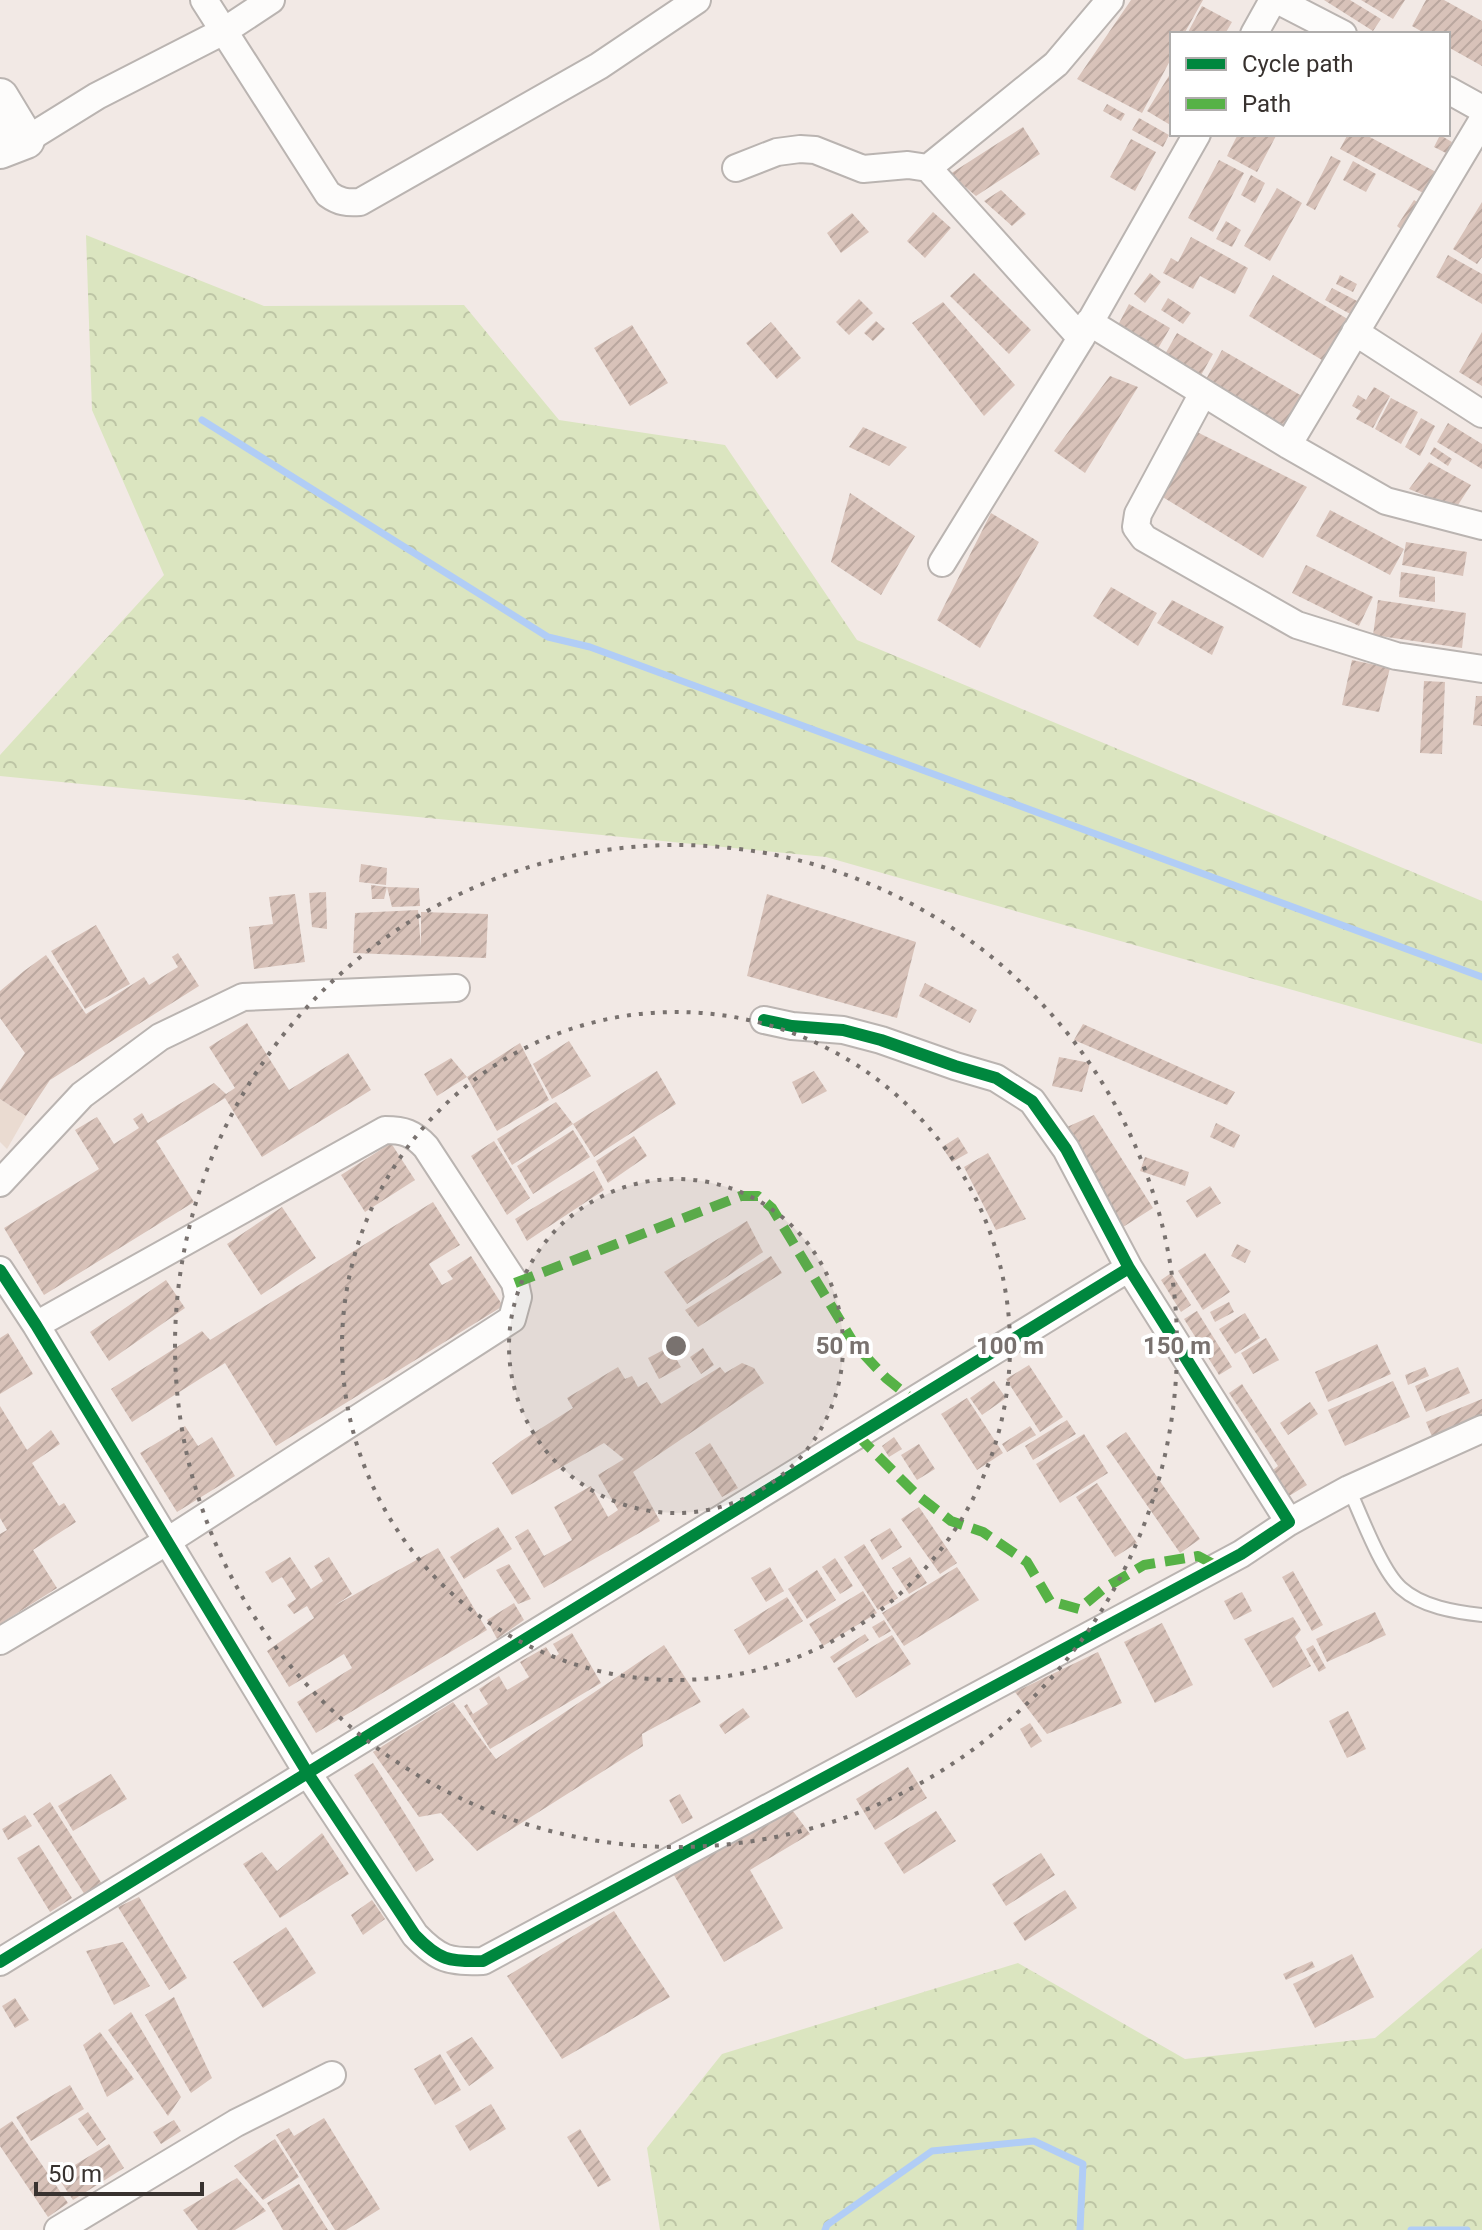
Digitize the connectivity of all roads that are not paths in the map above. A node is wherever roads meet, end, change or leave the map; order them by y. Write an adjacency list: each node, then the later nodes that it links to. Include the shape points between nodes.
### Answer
1 (204, 0): 6 (street)
2 (271, 0): 6 (street)
3 (697, 0): 6 (street, via 599,66 360,202 347,203 328,194)
4 (1110, 0): 16 (street, via 1056,64)
5 (1275, 0): 7 (street); 8 (street)
6 (224, 31): 14 (street)
7 (1255, 32)
8 (1339, 32)
9 (1450, 91): 11 (street)
10 (0, 97): 14 (street)
11 (1482, 109)
12 (1482, 121): 18 (street)
13 (1196, 136): 17 (street)
14 (13, 145)
15 (736, 168): 16 (street, via 800,149 856,168)
16 (928, 168): 17 (street)
17 (1085, 330): 19 (street); 23 (street)
18 (1355, 332): 20 (street); 21 (street)
19 (1203, 393): 21 (street); 24 (street, via 1138,514 1136,527 1144,538 1297,625 1396,656)
20 (1482, 414)
21 (1288, 445): 22 (street, via 1386,501)
22 (1482, 526)
23 (942, 563)
24 (1482, 669)
25 (456, 988): 27 (street, via 243,997 160,1037 82,1095)
26 (764, 1020): 28 (street, via 881,1040 996,1078 1032,1101 1066,1149)
27 (0, 1183)
28 (1129, 1268): 33 (street); 37 (street)
29 (0, 1270): 30 (street)
30 (36, 1325): 34 (street); 34 (street, via 385,1130 415,1135 426,1147 515,1283 518,1297 512,1319)
31 (1482, 1429): 32 (street)
32 (1349, 1489): 33 (street); 35 (lane, via 1400,1587 1457,1613)
33 (1289, 1522): 37 (street, via 1241,1554 483,1961 455,1962 433,1954 415,1935)
34 (166, 1542): 36 (street); 37 (street)
35 (1482, 1615)
36 (0, 1641)
37 (307, 1772): 38 (street)
38 (0, 1962)
39 (332, 2075): 40 (street, via 236,2123)
40 (58, 2230)

